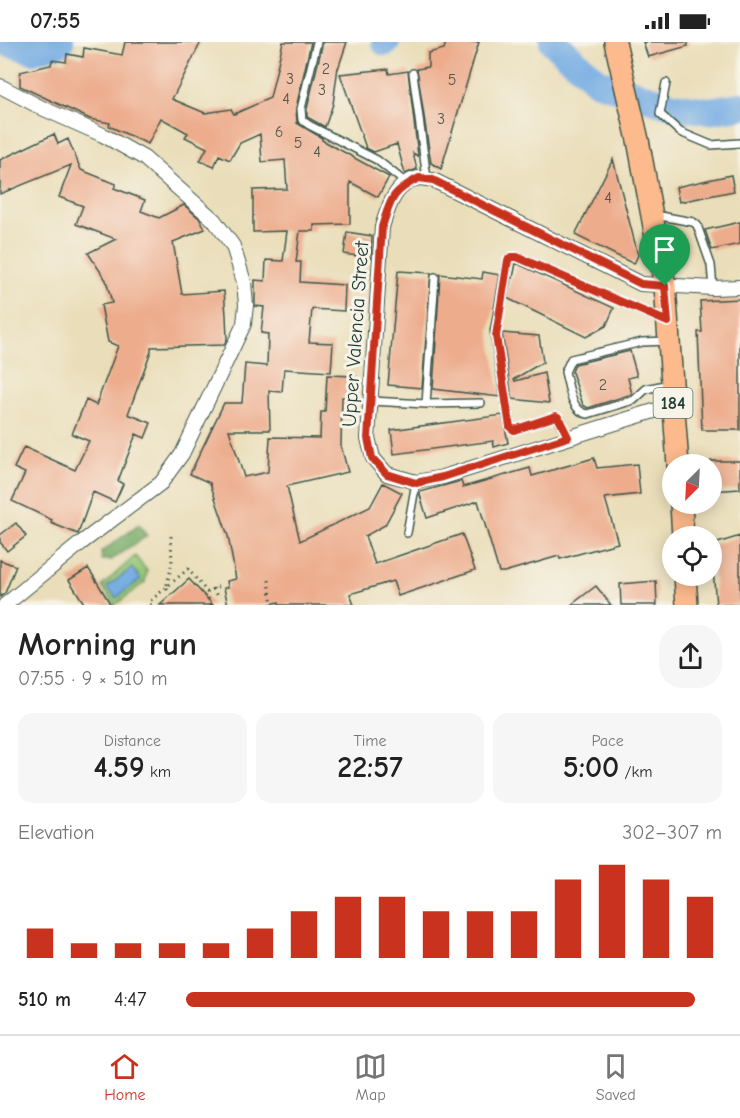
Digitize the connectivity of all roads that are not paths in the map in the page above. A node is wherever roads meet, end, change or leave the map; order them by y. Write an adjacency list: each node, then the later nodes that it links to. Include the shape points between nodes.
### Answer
1 (317, 42): 8 (lane, via 301,109 302,120 377,160)
2 (615, 43): 9 (main road, 184)
3 (413, 73): 7 (lane)
4 (666, 83): 6 (lane, via 660,114 680,132 711,145)
5 (0, 86): 25 (street, via 144,158 191,199 214,220 233,246 246,304 239,335 182,454 161,483)
6 (740, 143)
7 (427, 179): 8 (street); 11 (street, via 641,284)
8 (406, 183): 16 (street, Upper Valencia Street, via 390,200 382,227)
9 (652, 215): 11 (main road, 184); 13 (lane, via 697,225 711,265)
10 (435, 277): 18 (lane)
11 (665, 286): 13 (street); 14 (main road, 184)
12 (740, 287): 13 (street)
13 (713, 288)
14 (669, 332): 15 (main road, 184); 15 (lane, via 571,359 565,372 575,408 588,414 634,400 646,389); 20 (lane, via 517,257 508,260 496,331 510,427 514,430 556,416)
15 (673, 383): 19 (main road, 184)
16 (371, 401): 18 (lane); 22 (street, Upper Valencia Street, via 368,438 372,458 387,474)
17 (481, 403): 18 (lane)
18 (426, 404)
19 (673, 405): 20 (street); 21 (main road, 184)
20 (568, 437): 22 (street)
21 (677, 454)
22 (416, 483): 23 (lane)
23 (407, 533)
24 (686, 586): 26 (main road)
25 (5, 605)
26 (687, 605)

